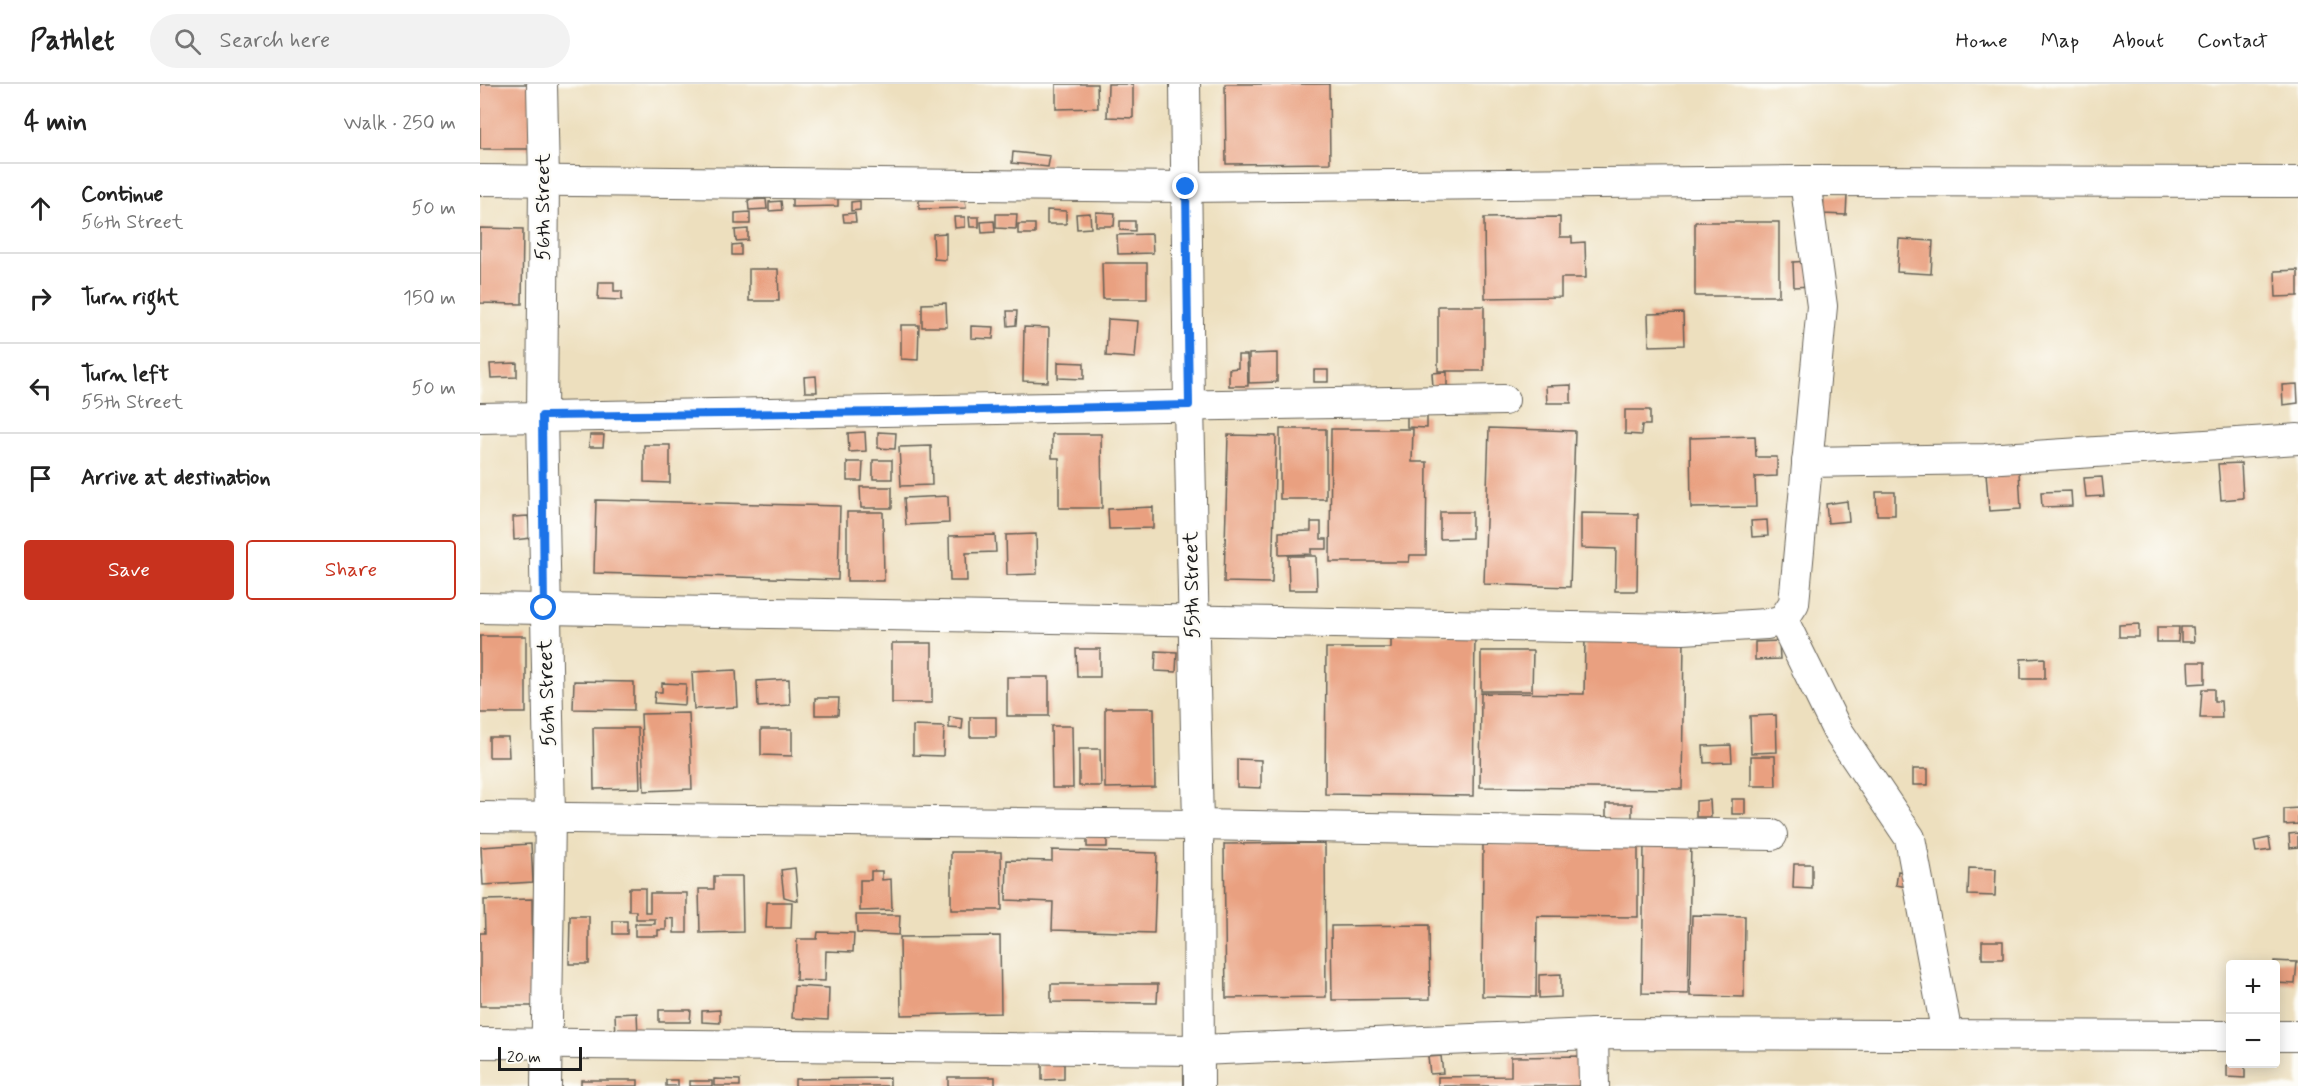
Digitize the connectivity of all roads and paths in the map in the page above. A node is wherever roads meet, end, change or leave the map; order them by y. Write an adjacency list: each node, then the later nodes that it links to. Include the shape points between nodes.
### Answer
1 (542, 84): 4 (street, 56th Street)
2 (1185, 84): 7 (street, 55th Street)
3 (480, 180): 4 (street)
4 (544, 181): 7 (street); 10 (street, 56th Street)
5 (1805, 181): 6 (street); 7 (street); 13 (street, via 1822,306)
6 (2298, 182)
7 (1186, 187): 9 (street, 55th Street)
8 (1504, 400): 9 (street)
9 (1189, 405): 10 (street); 16 (street, 55th Street)
10 (542, 416): 11 (street); 15 (street, 56th Street)
11 (480, 418)
12 (2298, 439): 13 (street, via 1985,459)
13 (1807, 462): 17 (street, via 1794,603)
14 (480, 608): 15 (street)
15 (544, 608): 16 (street); 18 (street, 56th Street)
16 (1193, 620): 17 (street, via 1683,629); 20 (street, 55th Street)
17 (1783, 620): 23 (street, via 1837,730 1910,838)
18 (550, 816): 19 (street); 20 (street); 28 (street, 56th Street)
19 (480, 817)
20 (1198, 825): 21 (street); 29 (street, 55th Street)
21 (1772, 835)
22 (1593, 1034): 23 (street); 29 (street); 32 (street)
23 (1947, 1035): 24 (street)
24 (2226, 1036)
25 (2280, 1036): 26 (street)
26 (2298, 1036)
27 (480, 1043): 28 (street)
28 (545, 1045): 29 (street); 30 (street, 56th Street)
29 (1199, 1050): 31 (street, 55th Street)
30 (546, 1086)
31 (1199, 1086)
32 (1594, 1086)

